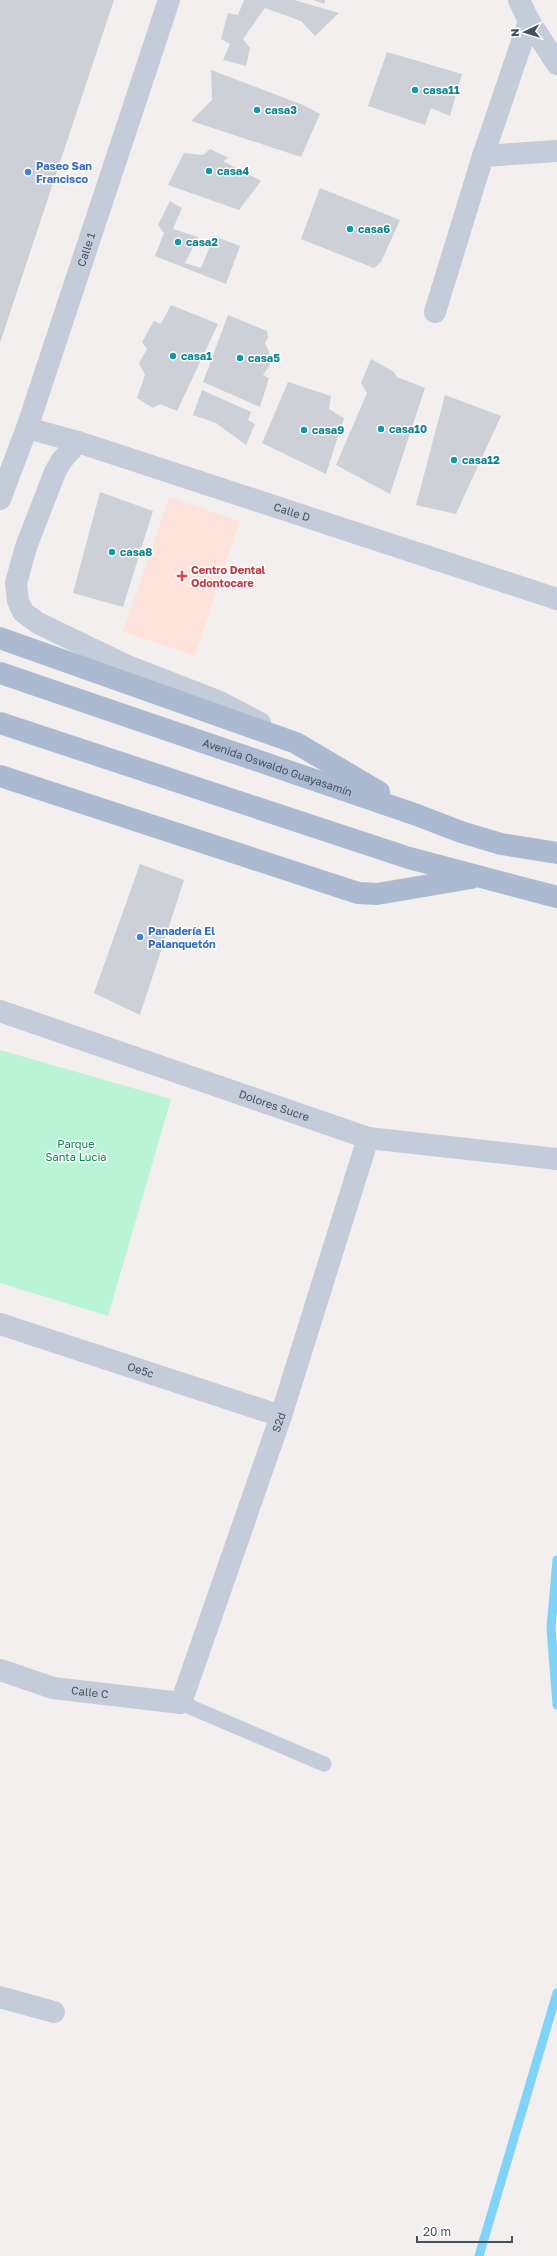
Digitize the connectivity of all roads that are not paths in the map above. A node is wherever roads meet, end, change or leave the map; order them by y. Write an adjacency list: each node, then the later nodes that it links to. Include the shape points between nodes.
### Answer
1 (169, 0): 8 (street, Calle 1)
2 (519, 0): 3 (street)
3 (529, 21): 4 (street); 6 (street)
4 (557, 64)
5 (557, 151): 6 (street)
6 (483, 156): 7 (street)
7 (435, 312)
8 (26, 428): 9 (street, Calle D); 10 (street, Calle 1)
9 (78, 442): 11 (street, Calle D); 15 (street, via 55,472 26,547 16,584 18,601 23,612 38,623 125,665 220,702)
10 (0, 499)
11 (557, 599)
12 (0, 638): 15 (main road)
13 (0, 673): 17 (main road, Avenida Oswaldo Guayasamín)
14 (0, 723): 19 (main road, via 409,858)
15 (296, 743): 17 (main road)
16 (0, 776): 19 (main road, via 358,893 377,894)
17 (417, 815): 18 (main road, Avenida Oswaldo Guayasamín, via 501,844)
18 (557, 853)
19 (478, 877): 20 (main road)
20 (557, 897)
21 (0, 1011): 22 (street, Dolores Sucre)
22 (368, 1138): 23 (street, Dolores Sucre); 25 (street, S2d)
23 (557, 1159)
24 (0, 1324): 25 (street, Oe5c)
25 (281, 1416): 27 (street, S2d)
26 (0, 1670): 27 (street, Calle C, via 53,1688)
27 (181, 1703): 28 (lane)
28 (324, 1764)
29 (0, 1997): 30 (street)
30 (54, 2012)

